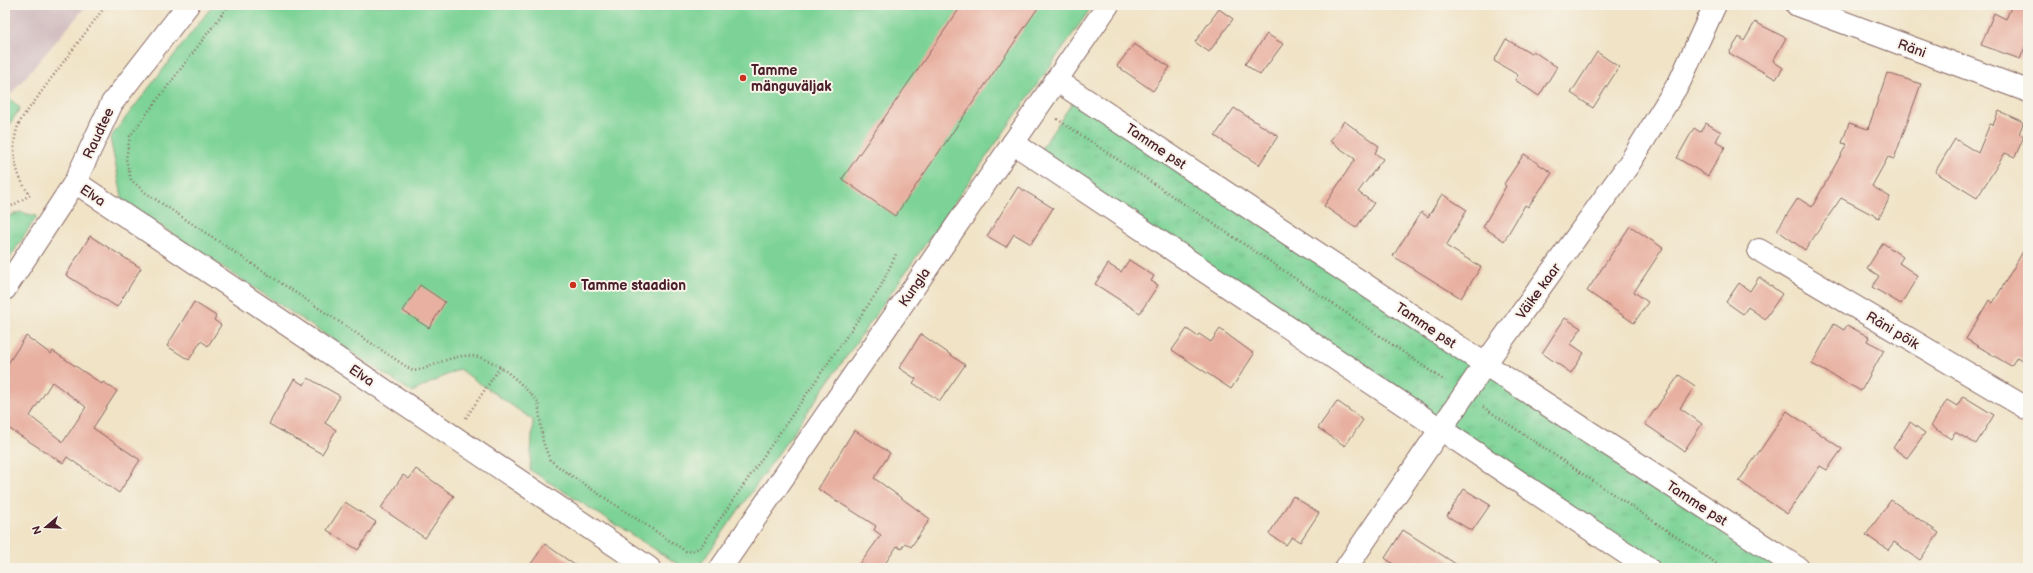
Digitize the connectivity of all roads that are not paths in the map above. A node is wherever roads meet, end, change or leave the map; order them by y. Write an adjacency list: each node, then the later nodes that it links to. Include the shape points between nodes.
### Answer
1 (188, 5): 8 (street, Raudtee, via 112,103)
2 (1108, 5): 5 (street, Kungla)
3 (1716, 5): 11 (street, Väike kaar, via 1680,81 1629,164)
4 (1797, 5): 6 (street, Räni)
5 (1056, 80): 7 (street, Kungla); 11 (street, Tamme pst)
6 (2028, 91)
7 (1013, 144): 13 (street); 15 (street, Kungla)
8 (75, 182): 10 (street, Raudtee); 14 (street, Elva)
9 (1759, 250): 12 (street, Räni põik)
10 (5, 289)
11 (1485, 364): 13 (street, Väike kaar); 18 (street, Tamme pst)
12 (2028, 409)
13 (1441, 429): 16 (street, Väike kaar); 17 (street)
14 (650, 568)
15 (721, 568)
16 (1346, 568)
17 (1648, 568)
18 (1798, 568)

